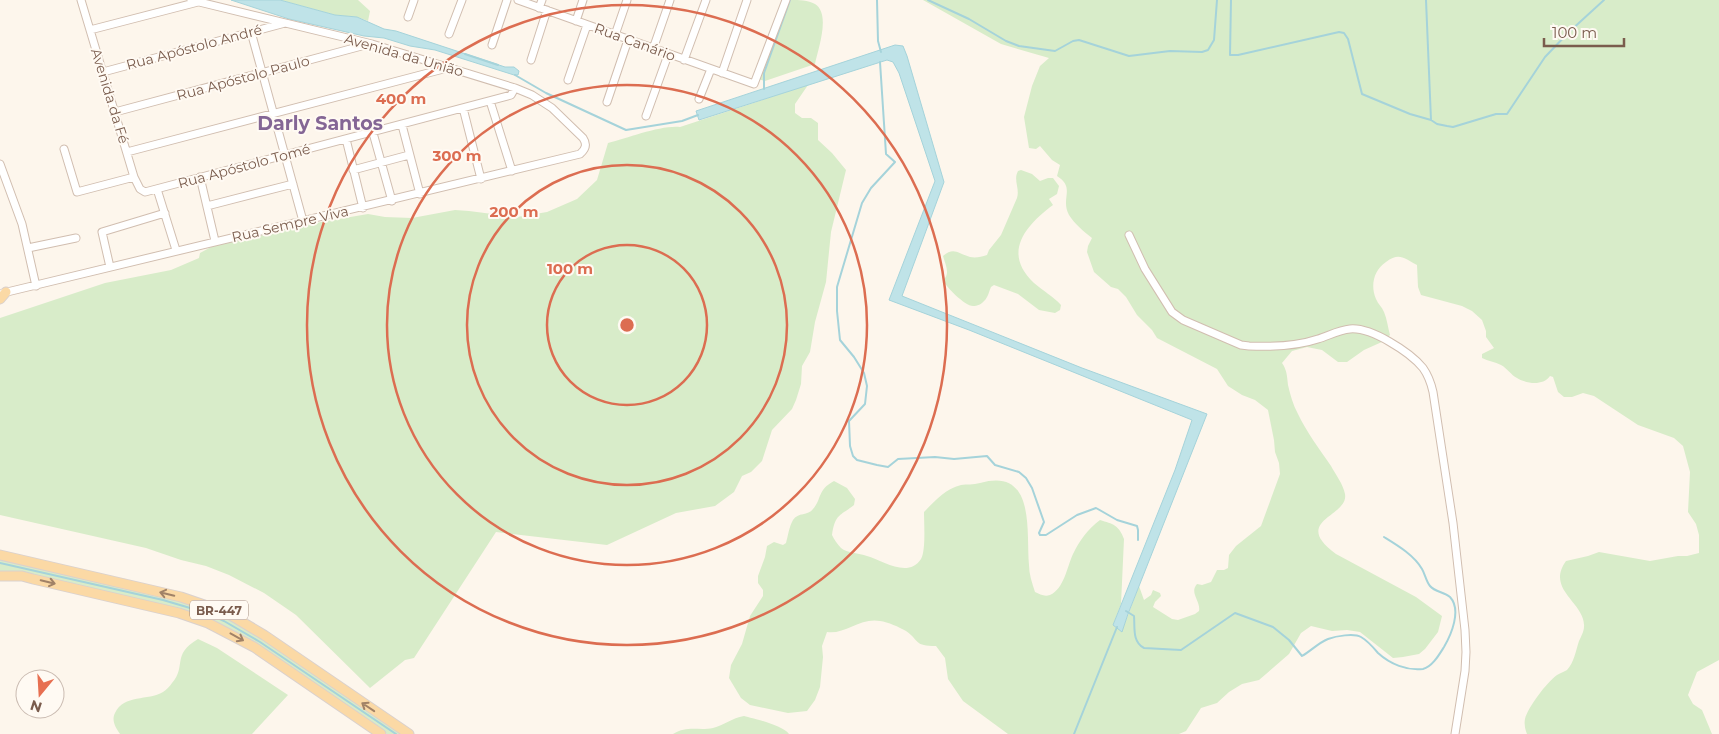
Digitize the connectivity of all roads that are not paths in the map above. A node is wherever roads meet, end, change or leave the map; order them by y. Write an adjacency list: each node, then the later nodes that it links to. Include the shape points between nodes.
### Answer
1 (81, 0): 20 (street, Avenida da Fé)
2 (414, 0): 16 (street)
3 (462, 0): 22 (street)
4 (508, 0): 26 (street)
5 (518, 0): 14 (street, Rua Canário)
6 (542, 0): 14 (street)
7 (583, 0): 17 (street)
8 (627, 0): 23 (street)
9 (670, 0): 27 (street)
10 (706, 0): 30 (street)
11 (747, 0): 35 (street)
12 (786, 0): 35 (street, Rua Canário, via 754,84)
13 (195, 1): 18 (street, Avenida da União); 20 (street)
14 (539, 8): 15 (street, Rua Canário)
15 (548, 10): 17 (street, Rua Canário); 29 (street)
16 (408, 17)
17 (576, 21): 19 (street, Rua Canário)
18 (285, 23): 21 (street, Rua Apóstolo André); 25 (street, Avenida da União)
19 (587, 25): 23 (street, Rua Canário); 36 (street)
20 (90, 30): 33 (street, Avenida da Fé)
21 (251, 32): 33 (street, Rua Apóstolo André); 34 (street)
22 (449, 34)
23 (615, 35): 24 (street, Rua Canário)
24 (628, 40): 27 (street, Rua Canário); 40 (street)
25 (372, 44): 31 (street, Avenida da União); 34 (street, Rua Apóstolo Paulo)
26 (492, 45)
27 (653, 49): 28 (street, Rua Canário)
28 (668, 55): 30 (street, Rua Canário); 44 (street)
29 (531, 60)
30 (684, 60): 32 (street, Rua Canário)
31 (452, 67): 37 (street, Avenida da União); 43 (street)
32 (711, 70): 35 (street, Rua Canário); 38 (street)
33 (103, 72): 42 (street, Avenida da Fé)
34 (263, 72): 42 (street, Rua Apóstolo Paulo); 43 (street)
35 (722, 73)
36 (568, 80)
37 (515, 88): 39 (street, Rua Apóstolo Tomé, via 511,95); 51 (street, Avenida da União, via 552,108 583,138 585,146)
38 (699, 99)
39 (490, 101): 41 (street, Rua Apóstolo Tomé); 56 (street)
40 (607, 102)
41 (463, 108): 45 (street, Rua Apóstolo Tomé); 59 (street)
42 (115, 112): 49 (street, Avenida da Fé)
43 (274, 114): 49 (street); 50 (street)
44 (646, 116)
45 (402, 125): 46 (street, Rua Apóstolo Tomé); 52 (street)
46 (372, 133): 47 (street, Rua Apóstolo Tomé); 53 (street)
47 (346, 139): 50 (street, Rua Apóstolo Tomé); 55 (street)
48 (64, 149): 57 (street, via 77,192)
49 (127, 152): 57 (street, Avenida da Fé)
50 (285, 154): 58 (street, Rua Apóstolo Tomé); 60 (street)
51 (580, 154): 56 (street, Rua Sempre Viva)
52 (409, 155): 53 (street); 63 (street)
53 (382, 162): 55 (street); 64 (street)
54 (0, 164): 72 (street)
55 (353, 170): 66 (street)
56 (512, 171): 59 (street, Rua Sempre Viva)
57 (134, 177): 62 (street, Avenida da Fé)
58 (200, 177): 61 (street, Rua Apóstolo Tomé); 65 (street)
59 (481, 179): 63 (street, Rua Sempre Viva)
60 (294, 184): 65 (street); 68 (street)
61 (157, 189): 62 (street, Rua Apóstolo Tomé); 67 (street)
62 (143, 191)
63 (420, 194): 64 (street, Rua Sempre Viva)
64 (392, 201): 66 (street, Rua Sempre Viva)
65 (207, 206): 71 (street)
66 (364, 208): 68 (street, Rua Sempre Viva)
67 (165, 213): 73 (street); 74 (street, via 102,232)
68 (304, 221): 71 (street, Rua Sempre Viva)
69 (1129, 235): 81 (street, via 1164,300 1182,320 1249,346 1305,342 1348,329 1365,330 1386,340 1423,368 1433,392 1465,630 1465,671)
70 (76, 238): 72 (street)
71 (215, 241): 73 (street, Rua Sempre Viva)
72 (28, 248): 75 (street)
73 (176, 250): 74 (street, Rua Sempre Viva)
74 (110, 267): 75 (street, Rua Sempre Viva)
75 (36, 286): 76 (street, Rua Sempre Viva)
76 (2, 295)
77 (0, 555): 80 (main road, BR-447, one-way to 77, via 232,616 181,597)
78 (0, 576): 79 (main road, BR-447, one-way to 79, via 34,579 208,623 254,647)
79 (381, 734)
80 (409, 734)
81 (1455, 734)

